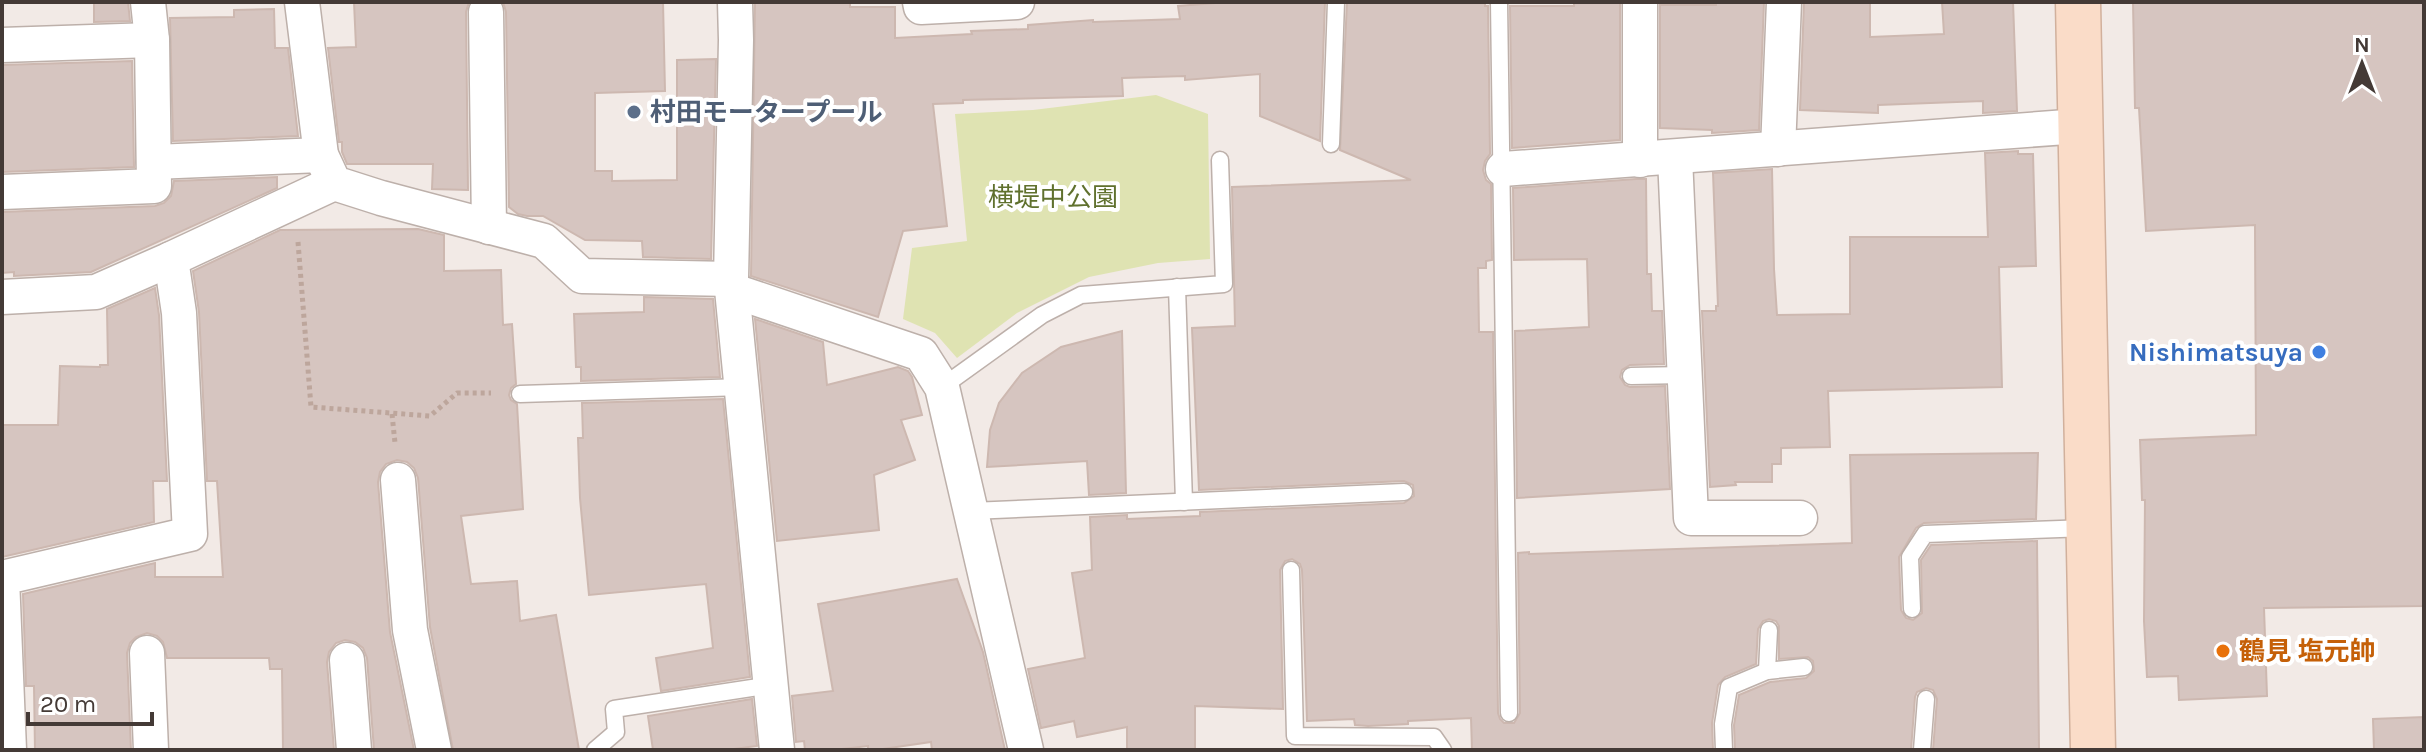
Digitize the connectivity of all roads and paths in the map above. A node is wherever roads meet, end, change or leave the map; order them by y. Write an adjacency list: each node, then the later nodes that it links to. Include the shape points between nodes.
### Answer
1 (148, 2): 12 (street)
2 (302, 2): 21 (street)
3 (735, 2): 27 (street)
4 (920, 2): 5 (street, via 921,7)
5 (1017, 2)
6 (1336, 2): 15 (lane)
7 (1499, 2): 22 (lane)
8 (1640, 2): 19 (street)
9 (1784, 2): 16 (street)
10 (2078, 2): 14 (street)
11 (486, 12): 25 (street)
12 (152, 40): 13 (street); 20 (street)
13 (2, 45)
14 (2080, 126): 16 (street); 40 (street)
15 (1331, 144)
16 (1778, 149): 17 (street)
17 (1675, 157): 19 (street); 30 (street)
18 (1220, 160): 28 (lane, via 1224,284)
19 (1640, 160): 22 (street)
20 (154, 162): 21 (street); 23 (street, via 154,186)
21 (328, 169): 24 (street); 25 (street, via 381,198)
22 (1503, 169): 50 (lane)
23 (2, 192)
24 (295, 201): 26 (street); 34 (path, via 311,407 430,416 457,393)
25 (489, 227): 27 (street, via 544,241 582,276)
26 (171, 259): 29 (street, via 96,292); 51 (street, via 179,313 190,534 2,578)
27 (733, 285): 32 (street); 33 (street, via 921,354)
28 (1177, 287): 33 (lane, via 1081,295 1042,315); 37 (lane)
29 (2, 297)
30 (1685, 375): 31 (lane); 39 (street, via 1691,518)
31 (1631, 376)
32 (743, 387): 34 (lane); 48 (street)
33 (942, 387): 38 (street)
34 (520, 394)
35 (398, 480): 54 (street, via 410,630)
36 (1404, 492): 37 (lane)
37 (1184, 502): 38 (lane)
38 (971, 511): 57 (street)
39 (1800, 518)
40 (2089, 528): 42 (lane, via 1925,534 1910,557); 61 (street)
41 (1291, 570): 58 (lane, via 1295,736 1434,737)
42 (1912, 609)
43 (1769, 630): 47 (lane)
44 (147, 653): 52 (street)
45 (347, 660): 53 (street)
46 (1804, 667): 47 (lane)
47 (1767, 671): 59 (lane, via 1729,687)
48 (772, 685): 55 (lane, via 614,709 616,732); 56 (street)
49 (1926, 699): 60 (lane)
50 (1509, 713)
51 (9, 750)
52 (151, 750)
53 (354, 750)
54 (434, 750)
55 (595, 750)
56 (777, 750)
57 (1026, 750)
58 (1443, 750)
59 (1724, 750)
60 (1922, 750)
61 (2093, 750)

